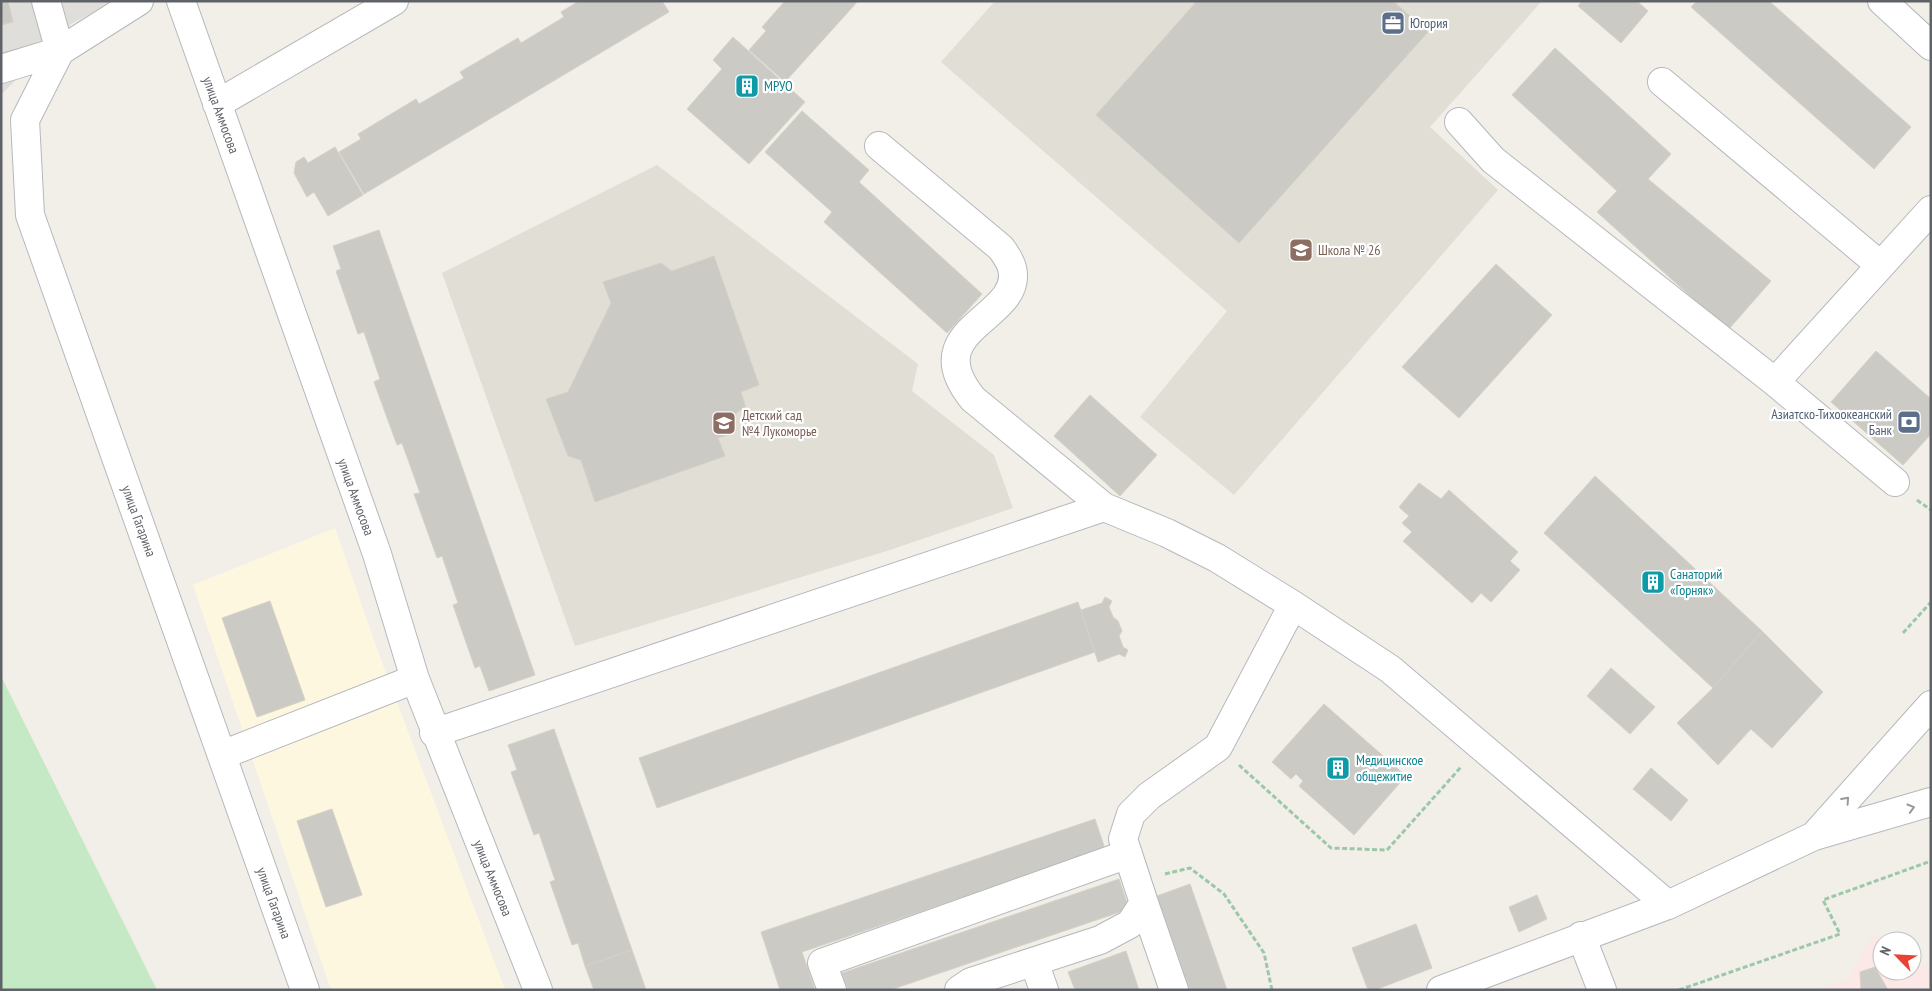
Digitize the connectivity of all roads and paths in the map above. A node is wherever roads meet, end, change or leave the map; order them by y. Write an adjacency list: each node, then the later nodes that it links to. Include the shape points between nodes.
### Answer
1 (46, 1): 7 (street)
2 (139, 1): 7 (street)
3 (180, 1): 10 (street, улица Аммосова)
4 (394, 1): 10 (street)
5 (1882, 1): 6 (street)
6 (1931, 46)
7 (60, 51): 8 (street); 26 (street, улица Гагарина, via 25,120 30,215)
8 (1, 69)
9 (1662, 82): 14 (street)
10 (217, 104): 21 (street, улица Аммосова, via 377,554)
11 (1459, 122): 15 (street, via 1493,160)
12 (879, 146): 17 (street, via 1001,248 1012,268 1009,290 964,337 957,350 955,363 964,388 973,399)
13 (1931, 210): 14 (street)
14 (1880, 265): 15 (street)
15 (1775, 382): 16 (street)
16 (1895, 482)
17 (1104, 507): 19 (street, via 1217,558); 23 (street)
18 (1931, 602): 20 (path)
19 (1293, 605): 24 (street); 25 (street, via 1390,669)
20 (1903, 633)
21 (415, 679): 23 (street, улица Аммосова); 26 (street)
22 (1931, 705): 28 (street, one-way to 22)
23 (434, 733): 37 (street, улица Аммосова)
24 (1218, 746): 25 (path, via 1331,848 1387,850); 29 (street, via 1149,796 1131,814 1123,839)
25 (1481, 746): 32 (street)
26 (222, 755): 36 (street, улица Гагарина)
27 (1931, 802): 28 (street, one-way to 27)
28 (1814, 836): 32 (street)
29 (1128, 854): 31 (street); 38 (street, via 822,963)
30 (1931, 861): 44 (path, via 1823,900 1840,934)
31 (1141, 892): 34 (street, via 1130,924 1100,940); 41 (street); 42 (path, via 1190,868 1224,894 1264,953)
32 (1668, 905): 33 (street)
33 (1582, 936): 35 (street); 43 (street)
34 (1034, 962): 39 (street, via 971,982); 40 (street)
35 (1601, 989)
36 (306, 990)
37 (538, 990)
38 (832, 990)
39 (959, 990)
40 (1044, 990)
41 (1174, 990)
42 (1272, 990)
43 (1441, 990)
44 (1679, 990)

